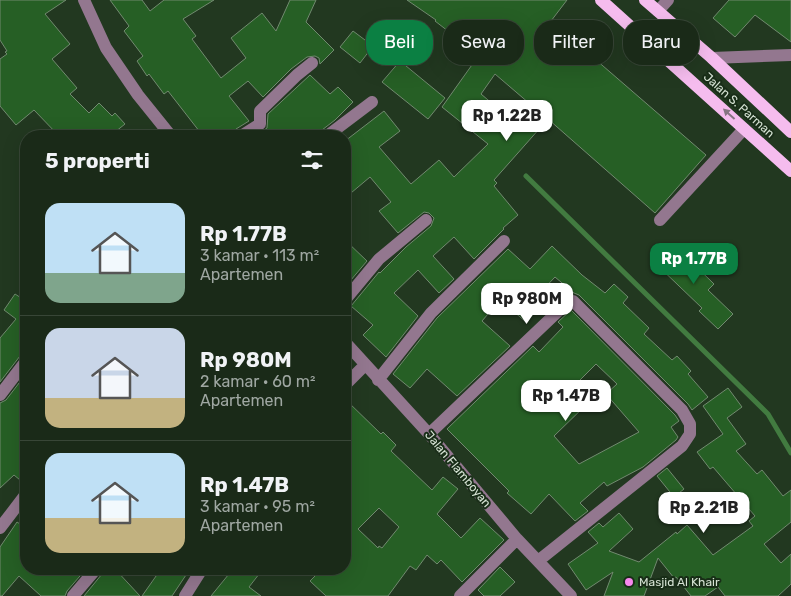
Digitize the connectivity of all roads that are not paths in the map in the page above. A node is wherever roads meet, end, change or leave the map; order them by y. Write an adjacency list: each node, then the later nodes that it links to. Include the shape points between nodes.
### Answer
1 (84, 0): 11 (street, via 106,48)
2 (601, 0): 10 (main road, Jalan S. Parman, one-way to 2)
3 (645, 0): 5 (main road, Jalan S. Parman)
4 (668, 0): 5 (street)
5 (658, 11): 7 (main road, Jalan S. Parman)
6 (791, 55): 7 (street)
7 (712, 58): 14 (main road, Jalan S. Parman)
8 (312, 63): 12 (street, via 260,111 260,124)
9 (372, 102): 13 (street)
10 (744, 128): 15 (main road, Jalan S. Parman); 17 (street)
11 (166, 130)
12 (250, 130)
13 (335, 130)
14 (791, 132)
15 (791, 170)
16 (426, 220): 19 (street, via 379,259)
17 (660, 220)
18 (504, 241): 24 (street, via 431,313)
19 (351, 293)
20 (351, 349): 21 (street, Jalan Flamboyan)
21 (365, 365): 23 (street); 24 (street, Jalan Flamboyan)
22 (20, 369): 25 (street)
23 (351, 379)
24 (378, 380): 26 (street, Jalan Flamboyan)
25 (0, 395)
26 (429, 434): 29 (street, Jalan Flamboyan); 30 (street, via 569,301 573,301 682,410 690,424 690,434 682,446)
27 (20, 502): 28 (street)
28 (0, 528)
29 (517, 539): 30 (street, Jalan Flamboyan); 35 (street)
30 (538, 561): 36 (street, Jalan Flamboyan)
31 (91, 575): 33 (street)
32 (198, 575): 34 (street)
33 (73, 596)
34 (185, 596)
35 (460, 596)
36 (571, 596)

